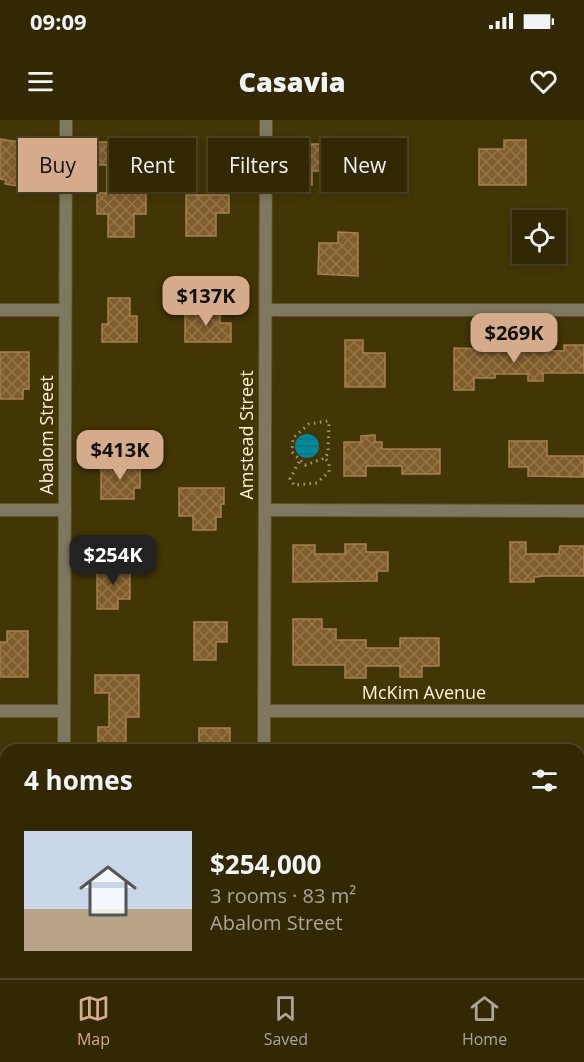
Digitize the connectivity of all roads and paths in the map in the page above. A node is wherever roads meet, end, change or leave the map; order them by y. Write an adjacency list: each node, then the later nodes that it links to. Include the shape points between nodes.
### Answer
1 (66, 120): 4 (street, Abalom Street)
2 (266, 120): 5 (street, Amstead Street)
3 (0, 310): 4 (street)
4 (65, 310): 10 (street, Abalom Street)
5 (266, 310): 6 (street); 11 (street, Amstead Street)
6 (584, 310)
7 (325, 458): 8 (path, via 309,465); 8 (path, via 330,466 327,475 317,483 300,486 290,479); 8 (path, via 329,424 313,422 291,442)
8 (299, 462)
9 (0, 510): 10 (street)
10 (64, 510): 14 (street, Abalom Street)
11 (265, 510): 12 (street); 15 (street, Amstead Street)
12 (584, 511)
13 (0, 711): 14 (street)
14 (64, 711): 17 (street, Abalom Street)
15 (264, 711): 16 (street, McKim Avenue); 18 (street, Amstead Street)
16 (584, 711)
17 (64, 744)
18 (264, 744)

